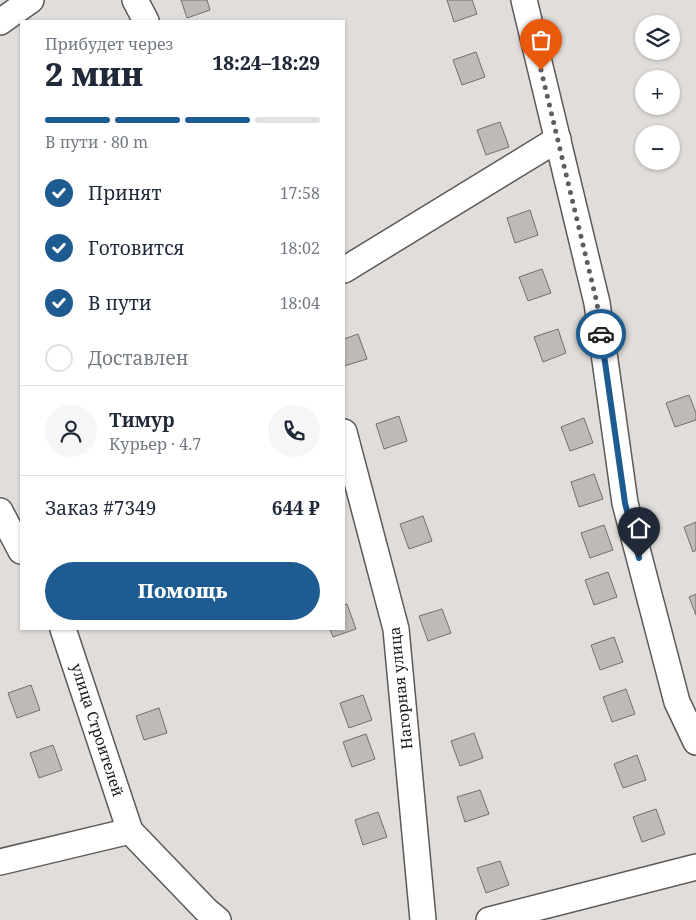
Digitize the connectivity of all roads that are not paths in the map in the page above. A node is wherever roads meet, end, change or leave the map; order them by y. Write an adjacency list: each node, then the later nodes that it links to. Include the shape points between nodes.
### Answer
1 (31, 0): 5 (lane)
2 (135, 0): 4 (lane)
3 (524, 0): 6 (lane)
4 (145, 20)
5 (0, 22)
6 (558, 140): 7 (lane); 12 (lane, via 597,303 625,503 677,702)
7 (345, 269)
8 (345, 436): 17 (lane, Нагорная улица, via 396,629)
9 (0, 511): 10 (lane)
10 (20, 549)
11 (63, 630): 13 (lane, улица Строителей)
12 (696, 742)
13 (130, 831): 14 (lane); 16 (lane, улица Строителей)
14 (0, 862)
15 (696, 867): 18 (lane)
16 (218, 920)
17 (423, 920)
18 (489, 920)

